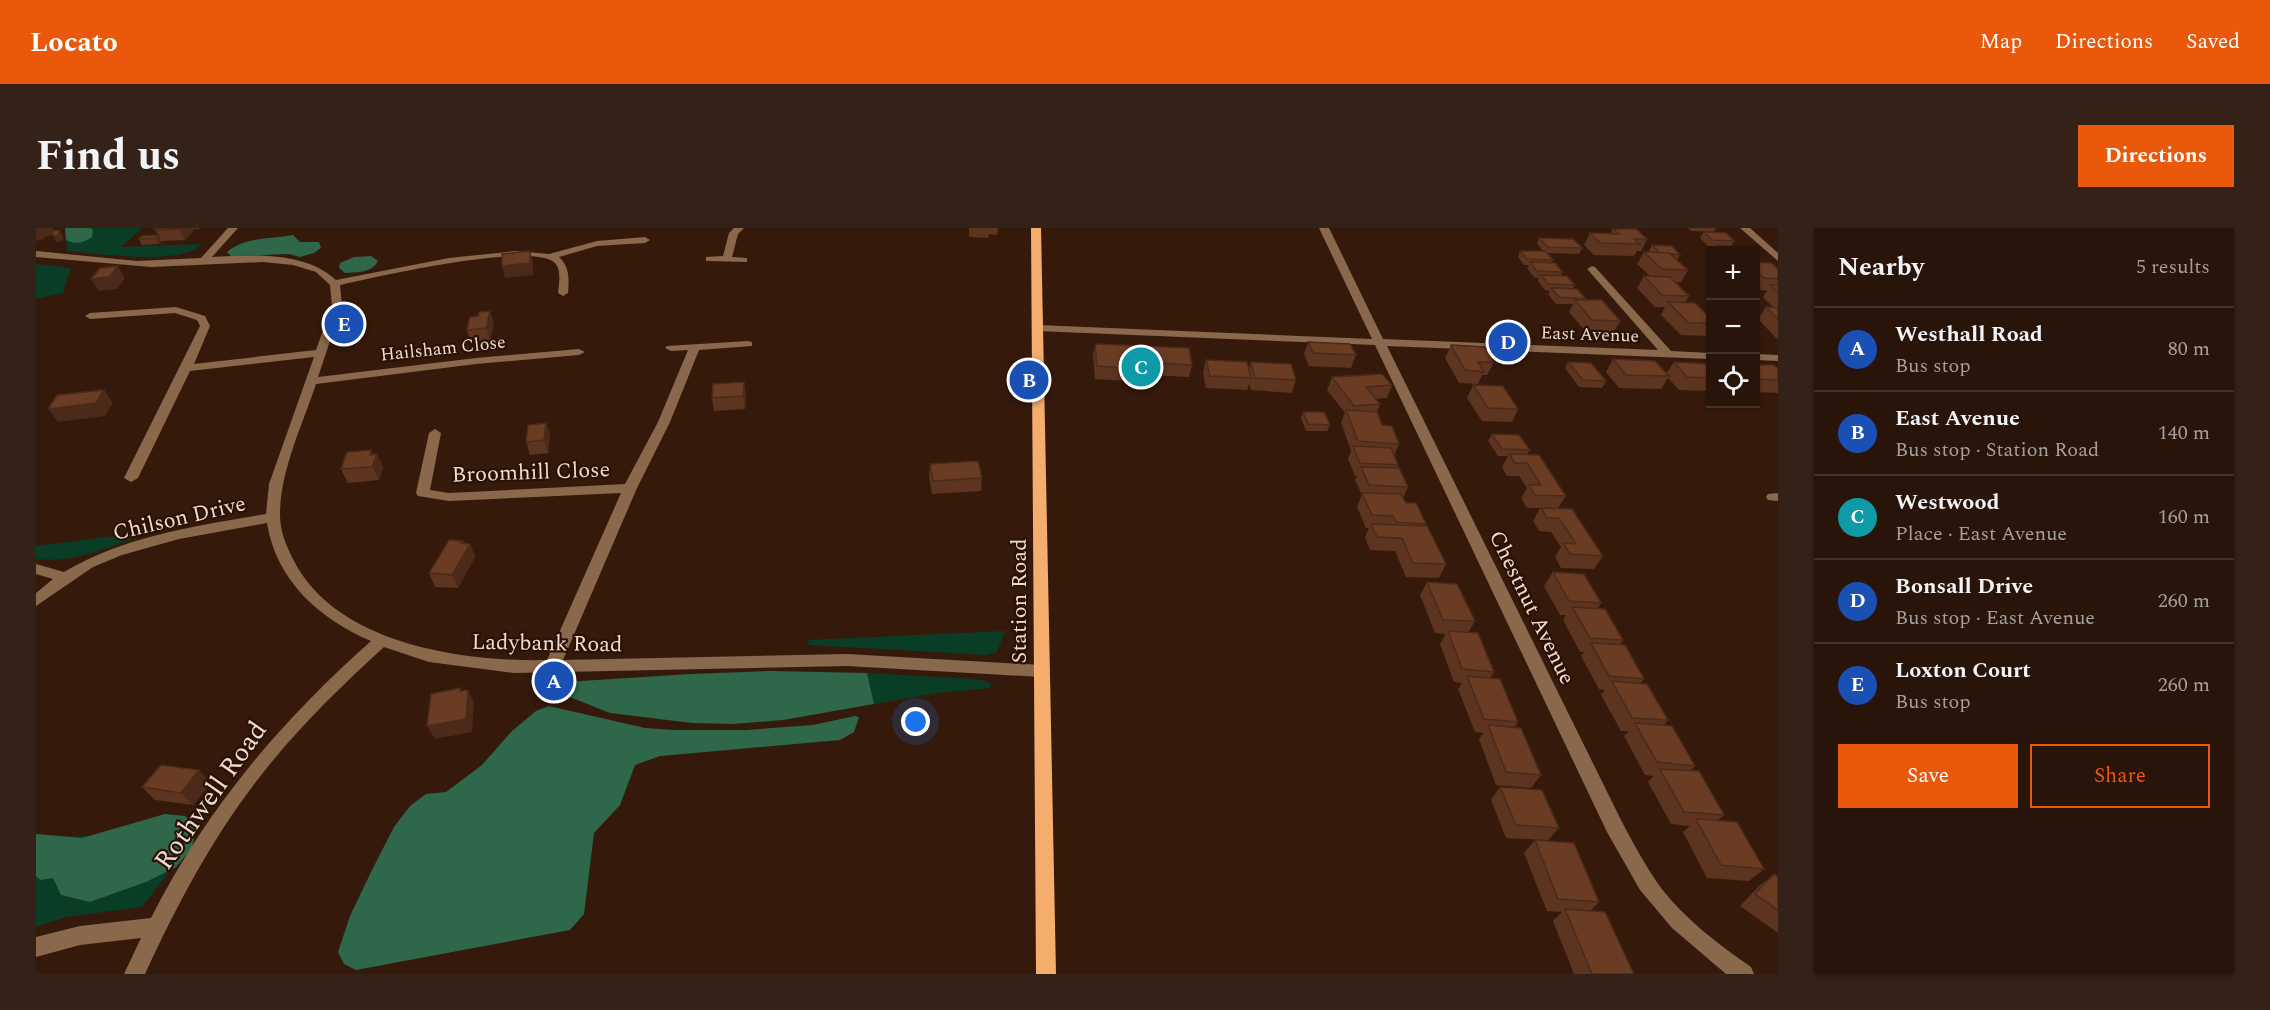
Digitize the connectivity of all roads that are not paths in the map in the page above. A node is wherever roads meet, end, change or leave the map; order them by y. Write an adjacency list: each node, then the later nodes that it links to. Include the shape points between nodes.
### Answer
1 (233, 228): 13 (street)
2 (739, 228): 11 (street)
3 (1036, 228): 20 (main road, Station Road)
4 (1324, 228): 21 (street, Chestnut Avenue)
5 (1745, 228): 9 (street)
6 (645, 240): 8 (street, via 605,241)
7 (36, 254): 13 (street, via 120,262)
8 (552, 256): 15 (street, via 476,257); 16 (street, via 565,274)
9 (1778, 258)
10 (710, 259): 11 (street)
11 (727, 259): 12 (street)
12 (744, 260)
13 (203, 262): 15 (street, via 286,261 320,271)
14 (1592, 269): 27 (street)
15 (334, 283): 26 (street, Ladybank Road, via 339,298)
16 (562, 293)
17 (132, 313): 18 (street); 19 (street); 31 (street, via 176,310 201,318 204,332)
18 (90, 316)
19 (121, 327)
20 (1037, 328): 21 (street, East Avenue); 42 (main road, Station Road)
21 (1379, 343): 27 (street, East Avenue); 47 (street, Chestnut Avenue, via 1614,826 1641,873 1660,901)
22 (748, 344): 23 (street)
23 (695, 347): 24 (street); 35 (street, via 664,422)
24 (671, 348)
25 (579, 352): 32 (street, Hailsham Close)
26 (321, 353): 31 (street); 32 (street, Ladybank Road)
27 (1668, 355): 28 (street, East Avenue)
28 (1706, 356)
29 (1760, 357): 30 (street)
30 (1778, 358)
31 (186, 369): 34 (street)
32 (311, 381): 36 (street, Ladybank Road, via 276,484)
33 (435, 433): 35 (street, Broomhill Close, via 423,493 449,497)
34 (131, 477)
35 (630, 488): 41 (street)
36 (273, 517): 38 (street, Chilson Drive, via 126,547); 40 (street, Ladybank Road, via 280,548 304,589 332,613)
37 (36, 569): 38 (street)
38 (65, 577): 39 (street, Chilson Drive)
39 (36, 602)
40 (382, 640): 41 (street, Ladybank Road, via 454,661); 43 (street, Rothwell Road, via 296,722 240,789)
41 (552, 667): 42 (street, Ladybank Road, via 847,660)
42 (1042, 671): 46 (main road, Station Road)
43 (155, 927): 44 (street, via 92,932); 45 (street, Rothwell Road)
44 (36, 947)
45 (134, 974)
46 (1046, 974)
47 (1744, 974)

